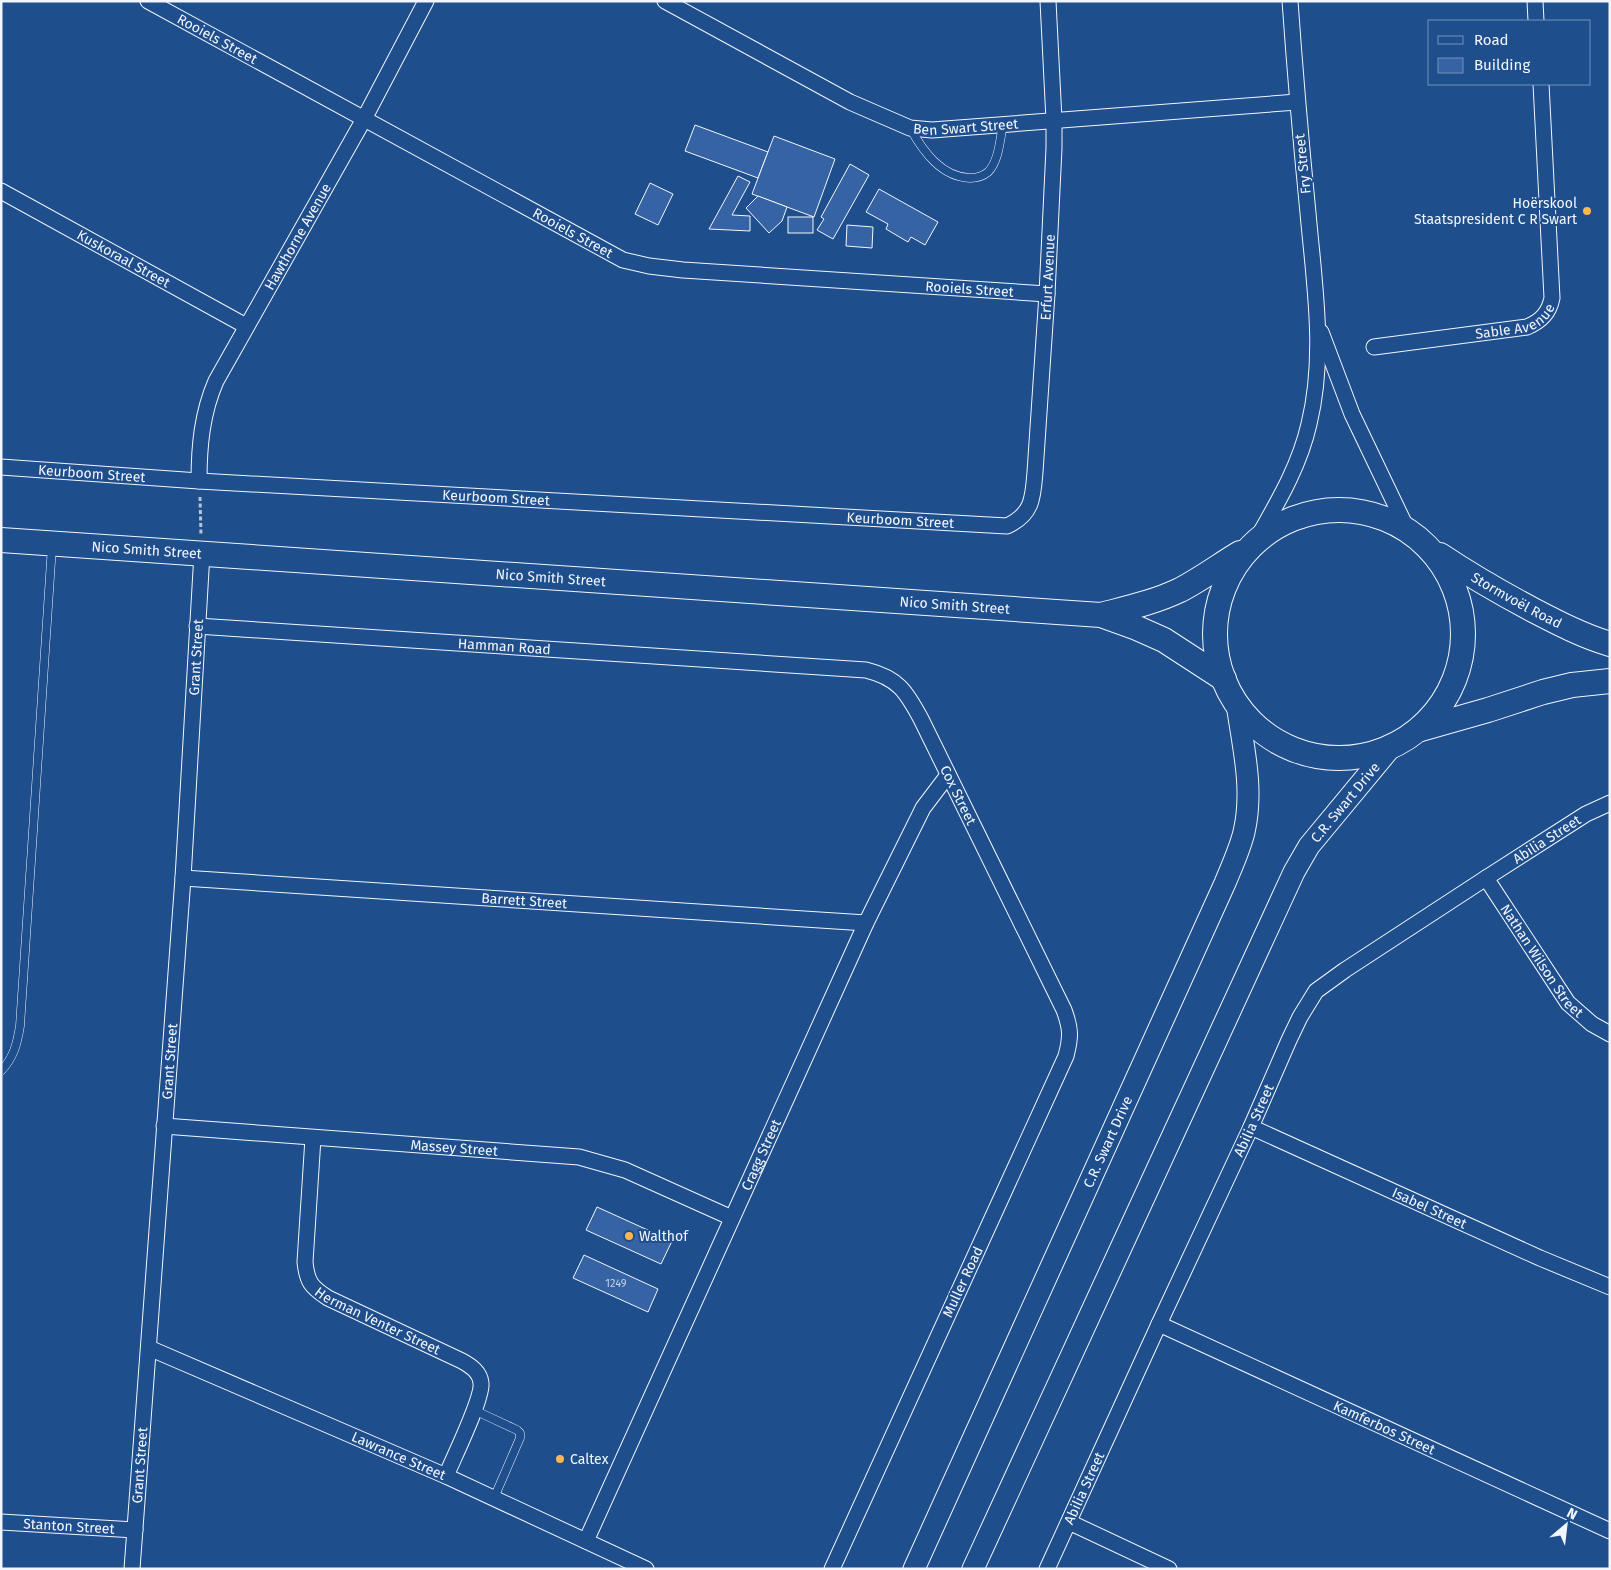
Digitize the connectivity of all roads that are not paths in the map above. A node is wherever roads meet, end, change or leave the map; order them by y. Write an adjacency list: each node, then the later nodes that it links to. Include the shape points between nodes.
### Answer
1 (148, 1): 10 (street, Rooiels Street)
2 (426, 1): 10 (street, Hawthorne Avenue)
3 (665, 1): 13 (street, Ben Swart Street, via 850,102)
4 (1048, 1): 11 (street, Erfurt Avenue)
5 (1290, 1): 9 (street, Fry Street)
6 (1535, 1): 7 (street)
7 (1536, 20)
8 (1541, 85): 18 (street, Sable Avenue, via 1552,298 1547,313 1527,327)
9 (1297, 102): 11 (street, Ben Swart Street); 17 (street, Fry Street)
10 (364, 119): 15 (street, Rooiels Street, via 616,257 632,262 712,272); 16 (street, Hawthorne Avenue)
11 (1054, 120): 12 (street, Ben Swart Street); 15 (street, Erfurt Avenue)
12 (1003, 124): 13 (street, Ben Swart Street, via 932,130); 13 (lane, via 992,165 977,178 952,175 941,168)
13 (910, 128)
14 (1, 191): 16 (street, Kuskoraal Street)
15 (1047, 294): 21 (street, Erfurt Avenue, via 1032,500 1016,522 1007,526)
16 (246, 326): 20 (street, Hawthorne Avenue, via 207,402 200,446)
17 (1318, 326): 22 (street, Fry Street, via 1352,414); 25 (street, Fry Street, via 1314,400 1305,440 1291,478)
18 (1374, 348)
19 (1, 467): 20 (street, Keurboom Street)
20 (199, 481): 21 (street, Keurboom Street)
21 (991, 525)
22 (1408, 531): 25 (main road, Stormvoël Road, via 1369,514 1331,510 1306,514 1286,522); 26 (main road, Stormvoël Road)
23 (1, 540): 24 (main road, Nico Smith Street)
24 (52, 544): 27 (main road, Nico Smith Street); 44 (lane, via 20,1026 17,1046 10,1062)
25 (1252, 546): 28 (main road, Nico Smith Street, via 1172,593); 32 (main road, Stormvoël Road, via 1227,580 1217,610 1216,645)
26 (1428, 548): 30 (main road, Stormvoël Road, via 1499,592 1568,628); 35 (main road, Stormvoël Road, via 1444,567 1457,594 1463,643 1452,686 1440,707)
27 (202, 553): 28 (main road, Nico Smith Street); 29 (street, Grant Street)
28 (1101, 615): 32 (main road, Nico Smith Street, via 1164,640)
29 (197, 626): 31 (street, Hamman Road); 39 (street, Grant Street)
30 (1610, 644)
31 (809, 668): 37 (street, Cox Street, via 866,670 894,681 904,689 913,704)
32 (1224, 680): 34 (main road, Stormvoël Road)
33 (1610, 681): 35 (main road, Stormvoël Road, via 1543,692)
34 (1238, 704): 36 (main road, Stormvoël Road, via 1264,732 1310,754 1348,758); 63 (main road, C.R. Swart Drive, via 1249,788 1241,845)
35 (1419, 729): 36 (main road, Stormvoël Road)
36 (1391, 747): 64 (main road, C.R. Swart Drive, via 1319,832 1298,864)
37 (948, 775): 41 (street, Cragg Street, via 923,808); 42 (street, Cox Street)
38 (1610, 803): 40 (street, Abilia Street, via 1586,814)
39 (183, 878): 41 (street, Barrett Street); 45 (street, Grant Street)
40 (1486, 878): 43 (street, Nathan Wilson Street, via 1568,1003 1592,1024); 46 (street, Abilia Street, via 1316,991 1289,1040)
41 (866, 924): 48 (street, Cragg Street)
42 (1056, 992): 62 (street, Muller Road, via 1070,1025 1066,1056)
43 (1610, 1034)
44 (1, 1071)
45 (164, 1126): 47 (street, Massey Street); 51 (street, Grant Street)
46 (1252, 1127): 49 (street, Isabel Street); 50 (street, Abilia Street)
47 (313, 1138): 48 (street, Massey Street, via 579,1157 642,1177); 52 (street, Herman Venter Street, via 304,1262 310,1284 328,1298 469,1365 480,1376 481,1382)
48 (732, 1218): 59 (street, Cragg Street)
49 (1610, 1287)
50 (1159, 1324): 56 (street, Abilia Street); 58 (street, Kamferbos Street)
51 (149, 1348): 53 (street, Lawrance Street); 57 (street, Grant Street)
52 (474, 1410): 53 (street, Herman Venter Street); 54 (lane, via 520,1433)
53 (446, 1476): 54 (street, Lawrance Street)
54 (494, 1498): 59 (street, Lawrance Street)
55 (1, 1522): 57 (street, Stanton Street)
56 (1069, 1522): 65 (street, Abilia Street); 66 (street)
57 (135, 1530): 60 (street, Grant Street)
58 (1610, 1531)
59 (586, 1541): 61 (street, Lawrance Street)
60 (132, 1569)
61 (646, 1569)
62 (832, 1569)
63 (914, 1569)
64 (973, 1569)
65 (1047, 1569)
66 (1169, 1569)

